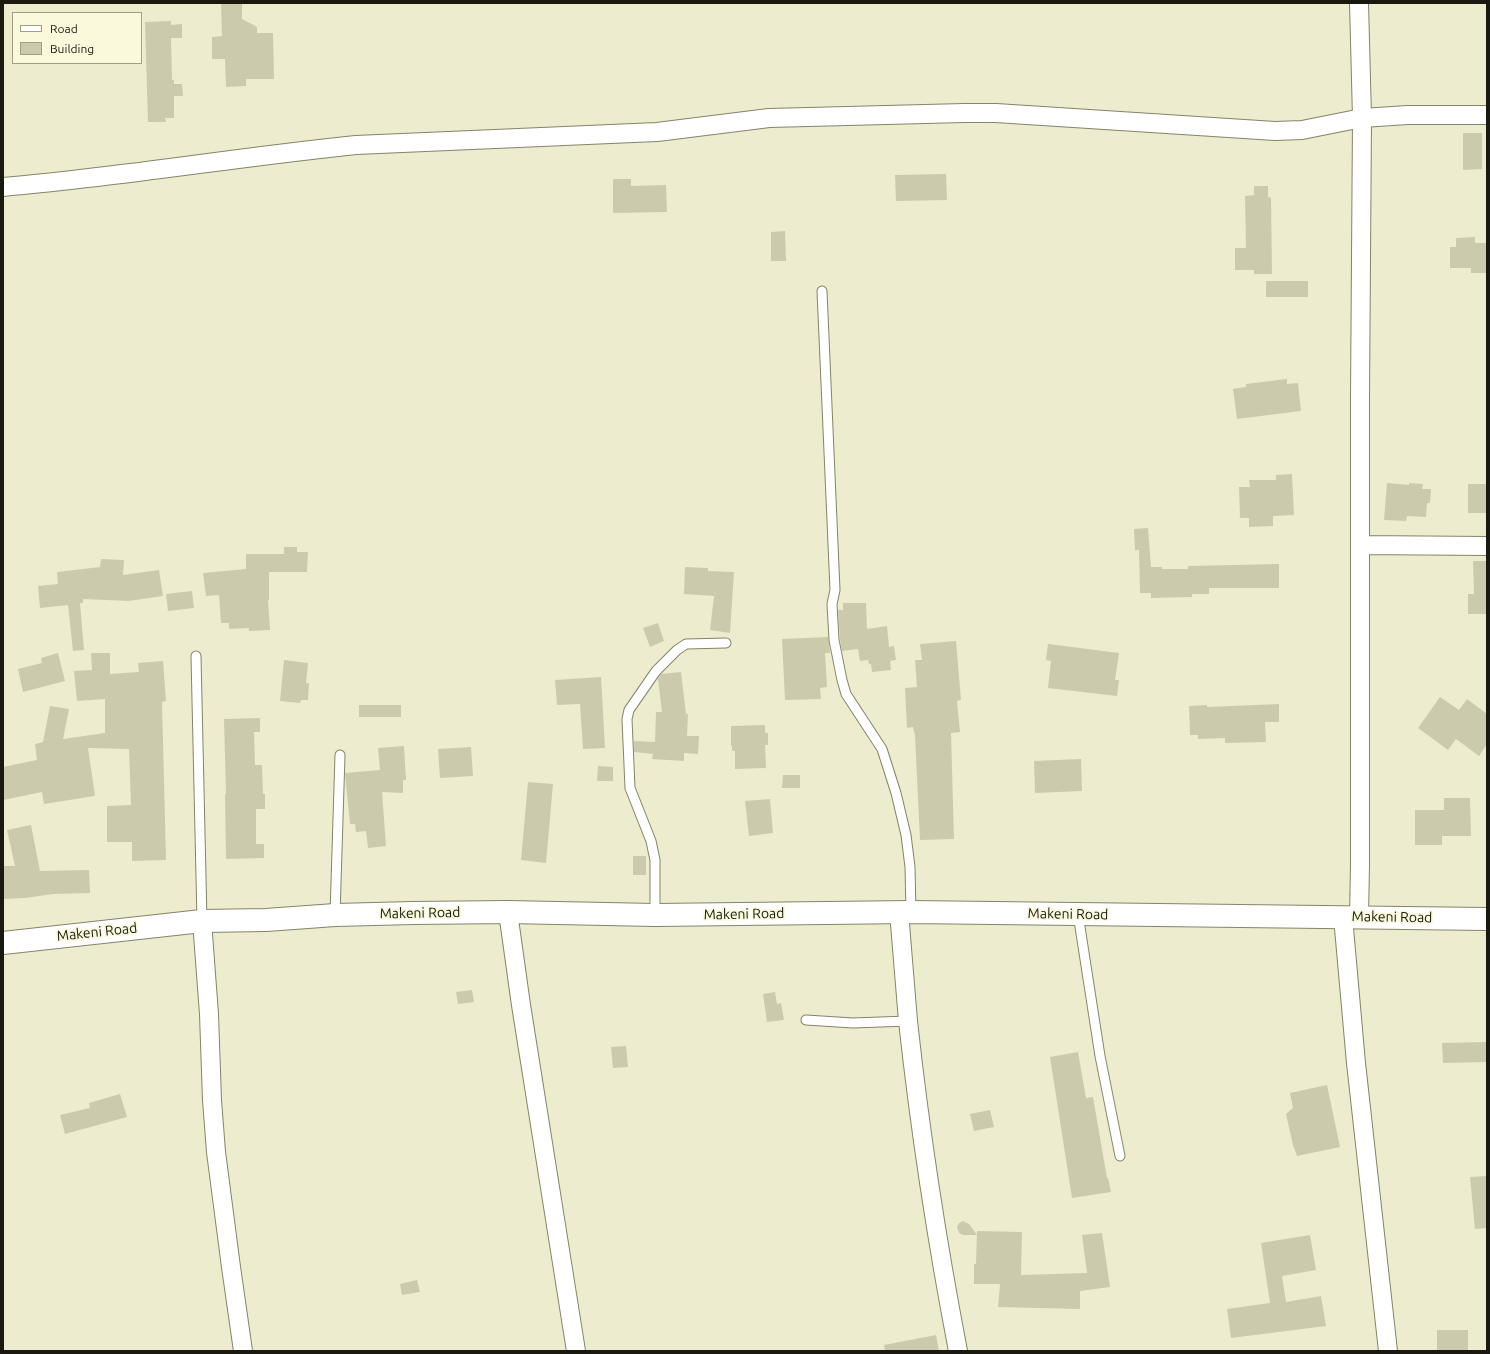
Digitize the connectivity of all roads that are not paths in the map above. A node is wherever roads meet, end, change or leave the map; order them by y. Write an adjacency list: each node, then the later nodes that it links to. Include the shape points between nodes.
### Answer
1 (1358, 3): 3 (street)
2 (1487, 115): 3 (street)
3 (1362, 118): 4 (street, via 1302,130 1275,131 996,113 769,118 657,132 356,145); 6 (street)
4 (3, 187)
5 (822, 291): 12 (lane, via 835,590 832,604 834,640 846,694 882,749 896,793 910,867)
6 (1360, 545): 7 (street); 16 (street, via 1360,865)
7 (1487, 546)
8 (726, 643): 15 (lane, via 686,644 677,650 656,671 629,710 627,719 630,788 651,841 655,860)
9 (196, 656): 18 (lane)
10 (340, 755): 14 (lane)
11 (508, 912): 14 (main road, Makeni Road); 15 (main road, Makeni Road); 24 (street)
12 (905, 912): 13 (main road, Makeni Road); 15 (main road, Makeni Road); 21 (street)
13 (1078, 914): 16 (main road, Makeni Road); 22 (lane, via 1100,1056)
14 (335, 915): 18 (main road, Makeni Road)
15 (655, 915)
16 (1351, 917): 17 (main road, Makeni Road); 26 (street, via 1356,1063)
17 (1487, 919)
18 (202, 921): 19 (main road, Makeni Road); 23 (street, via 216,1152)
19 (3, 943)
20 (806, 1020): 21 (lane, via 853,1024)
21 (908, 1021): 25 (street, via 943,1272)
22 (1120, 1156)
23 (243, 1351)
24 (576, 1351)
25 (958, 1351)
26 (1388, 1351)

